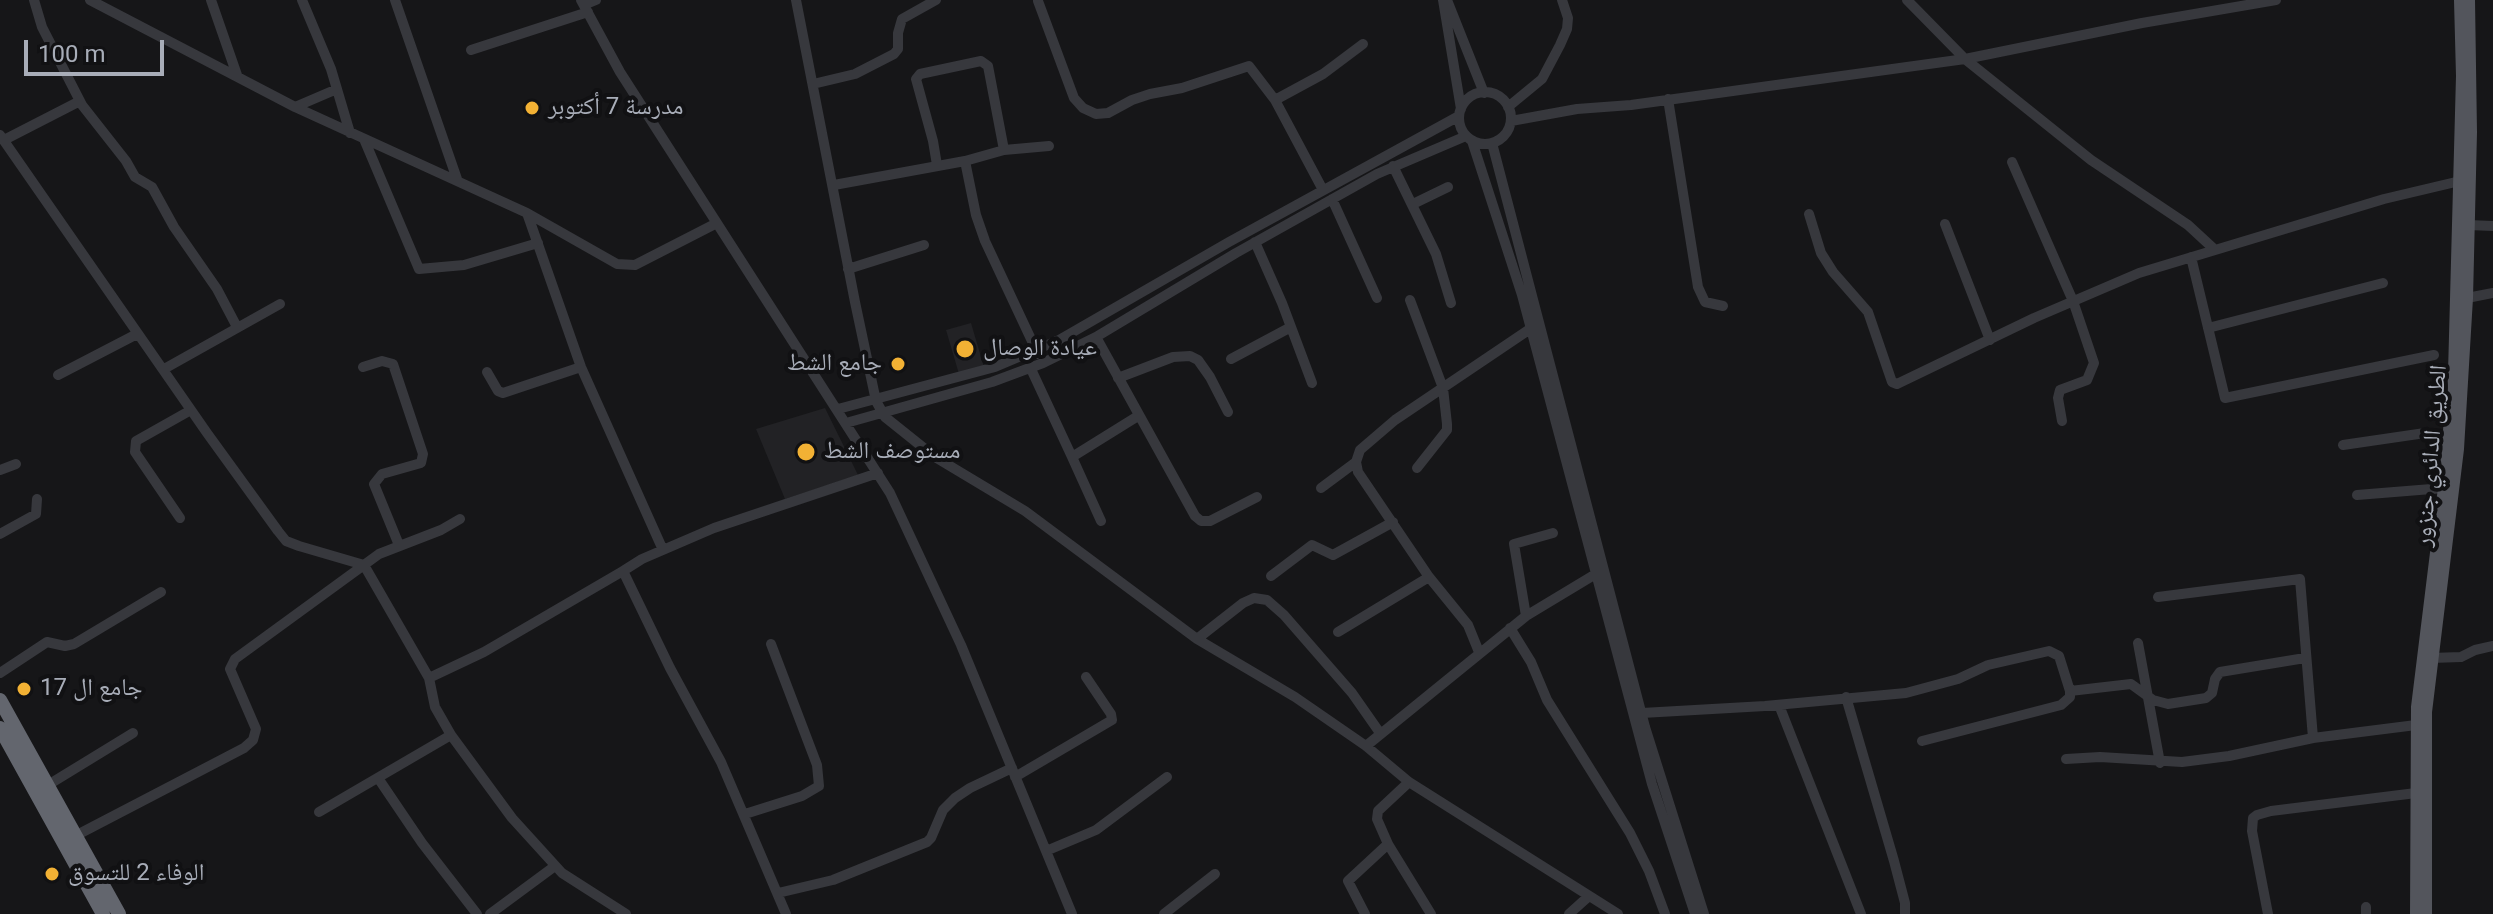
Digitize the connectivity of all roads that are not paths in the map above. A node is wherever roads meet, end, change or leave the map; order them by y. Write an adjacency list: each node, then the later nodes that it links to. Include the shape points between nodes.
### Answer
1 (34, 0): 26 (street)
2 (90, 0): 20 (street)
3 (211, 0): 20 (street)
4 (302, 0): 22 (street)
5 (395, 0): 42 (street)
6 (596, 0): 16 (street)
7 (796, 0): 21 (street)
8 (936, 0): 21 (street, via 902,19 894,54 855,74)
9 (1445, 0): 23 (street); 29 (street)
10 (1562, 0): 28 (street, via 1568,18 1560,45 1542,79)
11 (1907, 0): 19 (street)
12 (2276, 0): 19 (street)
13 (2460, 0): 43 (main road, الطريق الدائري جنزور)
14 (2469, 0): 53 (main road, الطريق الدائري جنزور)
15 (1038, 1): 25 (street, via 1074,98 1096,114 1249,66)
16 (584, 6): 18 (street); 51 (street)
17 (1363, 44): 25 (street)
18 (471, 50)
19 (1965, 59): 24 (street); 58 (street)
20 (237, 75): 27 (street)
21 (813, 84): 44 (street)
22 (337, 89): 27 (street); 31 (street)
23 (1484, 93): 28 (street, via 1498,96); 29 (street, via 1470,97)
24 (1668, 99): 30 (street); 69 (street, via 1698,287 1705,302)
25 (1275, 100): 46 (street)
26 (80, 101): 32 (street); 70 (street, via 135,177 152,187)
27 (295, 107): 31 (street)
28 (1508, 107): 30 (street)
29 (1460, 112): 34 (street); 46 (street)
30 (1511, 121): 35 (street, via 1505,135)
31 (350, 133): 33 (street)
32 (2, 137): 74 (street)
33 (364, 139): 42 (street); 56 (street, via 419,269 464,265)
34 (1469, 139): 35 (street); 41 (street); 73 (street)
35 (1492, 143): 123 (street)
36 (1049, 146): 37 (street)
37 (1004, 150): 38 (street); 40 (street, via 988,66 972,61 916,79)
38 (965, 161): 40 (street); 77 (street, via 985,241)
39 (2012, 162): 66 (street)
40 (937, 165): 44 (street)
41 (1393, 166): 47 (street); 48 (street)
42 (457, 179): 49 (street)
43 (2460, 181): 58 (street); 100 (main road, الطريق الدائري جنزور)
44 (834, 185): 60 (street)
45 (1448, 187): 48 (street)
46 (1323, 190): 77 (street)
47 (1332, 199): 55 (street); 63 (street)
48 (1413, 204): 67 (street)
49 (527, 213): 51 (street, via 625,266); 56 (street)
50 (1809, 214): 76 (street, via 1821,253 1868,312 1892,382)
51 (715, 224): 93 (street)
52 (1945, 224): 76 (street)
53 (2468, 225): 54 (street); 64 (main road, الطريق الدائري جنزور)
54 (2493, 226)
55 (1255, 242): 71 (street); 75 (street)
56 (538, 243): 82 (street)
57 (924, 245): 60 (street)
58 (2214, 249): 59 (street)
59 (2191, 257): 66 (street); 72 (street)
60 (848, 269): 92 (street)
61 (2383, 283): 72 (street)
62 (2493, 293): 64 (street)
63 (1377, 298)
64 (2467, 298): 137 (main road, الطريق الدائري جنزور, via 2458,449)
65 (1410, 300): 90 (street)
66 (2073, 301): 76 (street); 98 (street, via 2094,363 2087,380 2060,390)
67 (1451, 303)
68 (280, 304): 70 (street)
69 (1723, 306)
70 (237, 327): 83 (street)
71 (1291, 327): 79 (street); 88 (street)
72 (2208, 328): 78 (street, via 2225,398)
73 (1530, 329): 90 (street); 123 (street)
74 (137, 334): 83 (street); 86 (street)
75 (1096, 337): 80 (street); 87 (street)
76 (1990, 340)
77 (1037, 351): 80 (street); 89 (street)
78 (2434, 355)
79 (1231, 359)
80 (1043, 363): 84 (street)
81 (363, 367): 119 (street, via 382,361 393,364 422,447 421,463 382,474 374,484)
82 (581, 367): 85 (street, via 503,393); 120 (street)
83 (164, 369): 94 (street)
84 (1031, 369): 91 (street); 102 (street)
85 (487, 372)
86 (58, 375)
87 (1118, 378): 95 (street, via 1173,357 1190,356 1210,377); 97 (street)
88 (1312, 383)
89 (932, 385): 91 (street); 92 (street)
90 (1443, 388): 103 (street, via 1372,439); 105 (street, via 1447,430)
91 (937, 398): 96 (street)
92 (876, 401): 93 (street); 96 (street)
93 (838, 409): 99 (street)
94 (191, 410): 113 (street, via 136,441 135,452); 121 (street, via 286,541)
95 (1228, 412)
96 (882, 414): 99 (street); 131 (street, via 935,457 1025,511)
97 (1138, 416): 102 (street); 111 (street, via 1201,521)
98 (2062, 421)
99 (846, 423): 107 (street)
100 (2449, 441): 101 (street, via 2425,433); 109 (main road, الطريق الدائري جنزور)
101 (2343, 445)
102 (1072, 457): 115 (street)
103 (1356, 462): 108 (street); 116 (street)
104 (16, 464): 106 (street)
105 (1417, 468)
106 (0, 470)
107 (878, 473): 120 (street); 157 (street, via 956,632)
108 (1321, 488)
109 (2444, 488): 110 (street); 147 (main road, الطريق الدائري جنزور)
110 (2357, 495)
111 (1257, 497)
112 (37, 499): 118 (street, via 36,514)
113 (180, 518)
114 (460, 519): 119 (street)
115 (1101, 521)
116 (1393, 522): 124 (street, via 1333,555 1312,545); 125 (street)
117 (1553, 533): 128 (street, via 1514,544)
118 (0, 534)
119 (399, 545): 121 (street)
120 (663, 550): 122 (street)
121 (364, 565): 140 (street); 165 (street, via 231,664 256,729 253,740)
122 (623, 571): 140 (street); 164 (street)
123 (1600, 572): 128 (street); 146 (street); 185 (street, via 1652,784)
124 (1271, 576)
125 (1429, 577): 130 (street); 135 (street, via 1468,625)
126 (161, 592): 138 (street, via 74,644 47,642)
127 (2158, 597): 136 (street, via 2296,578 2301,584)
128 (1526, 616): 129 (street)
129 (1510, 628): 135 (street); 184 (street, via 1547,700 1630,833)
130 (1338, 632)
131 (1197, 639): 150 (street, via 1243,603 1267,600 1352,693); 154 (street)
132 (2138, 643): 142 (street)
133 (771, 644): 164 (street, via 817,765 819,786)
134 (2493, 646): 137 (street, via 2461,657)
135 (1479, 652): 150 (street)
136 (2305, 658): 142 (street, via 2220,672 2212,693 2195,701 2162,704); 152 (street)
137 (2431, 658): 191 (main road, الطريق الدائري جنزور, via 2424,751)
138 (0, 673)
139 (1086, 677): 157 (street, via 1112,720)
140 (429, 678): 151 (street, via 435,707)
141 (2070, 691): 142 (street, via 2131,684); 143 (street, via 2059,656 2049,651 1988,665 1934,687); 153 (street, via 2061,705)
142 (2146, 695): 156 (street)
143 (1846, 697): 145 (street); 188 (street)
144 (0, 700): 161 (highway)
145 (1779, 705): 146 (street); 187 (street)
146 (1642, 713): 186 (street)
147 (2416, 725): 152 (street); 162 (main road, الطريق الدائري جنزور)
148 (0, 728): 172 (highway)
149 (133, 733): 161 (street)
150 (1380, 733): 154 (street)
151 (451, 735): 159 (street); 168 (street)
152 (2313, 738): 156 (street, via 2229,756)
153 (1922, 741)
154 (1366, 746): 160 (street)
155 (2066, 759): 156 (street)
156 (2160, 763)
157 (1013, 772): 167 (street); 170 (street, via 955,798 927,842 833,880)
158 (1167, 777): 167 (street, via 1096,830)
159 (378, 778): 163 (street); 174 (street)
160 (1409, 782): 166 (street, via 1378,811); 171 (street)
161 (48, 785): 165 (highway)
162 (2416, 793): 189 (street, via 2271,811 2253,818); 190 (main road, الطريق الدائري جنزور)
163 (319, 812)
164 (745, 814): 170 (street)
165 (75, 836): 173 (highway)
166 (1388, 844): 180 (street, via 1348,881); 181 (street)
167 (1046, 851): 178 (street)
168 (555, 866): 175 (street); 176 (street)
169 (1215, 874): 179 (street)
170 (778, 893): 177 (street)
171 (1589, 896): 182 (street); 183 (street)
172 (103, 914)
173 (119, 914)
174 (477, 914)
175 (490, 914)
176 (626, 914)
177 (786, 914)
178 (1072, 914)
179 (1164, 914)
180 (1365, 914)
181 (1431, 914)
182 (1569, 914)
183 (1618, 914)
184 (1665, 914)
185 (1695, 914)
186 (1704, 914)
187 (1861, 914)
188 (1905, 914)
189 (2268, 914)
190 (2416, 914)
191 (2426, 914)

